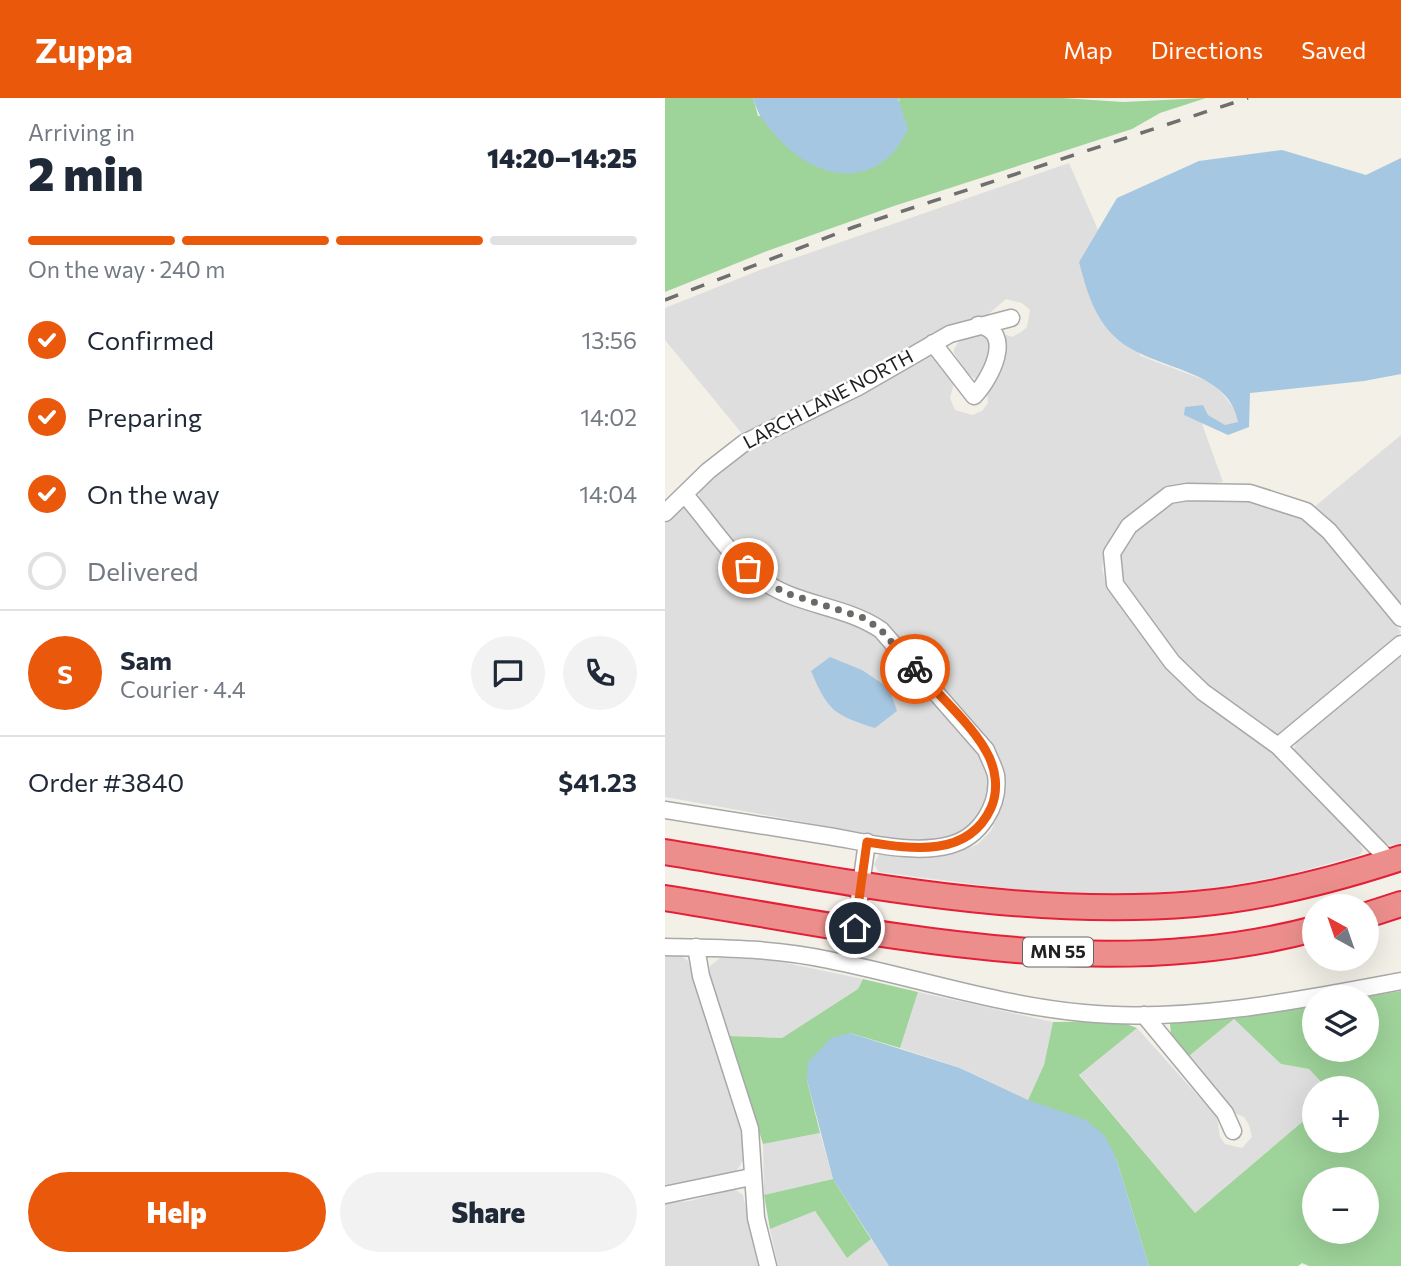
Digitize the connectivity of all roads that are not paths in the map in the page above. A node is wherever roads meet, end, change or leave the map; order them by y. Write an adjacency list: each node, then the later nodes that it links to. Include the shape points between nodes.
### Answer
1 (1011, 318): 2 (street, LARCH LANE NORTH)
2 (978, 325): 3 (street, LARCH LANE NORTH); 3 (street, via 992,332 997,359 991,376 974,396)
3 (933, 343): 4 (street, LARCH LANE NORTH, via 858,387 744,443)
4 (685, 495): 5 (street, LARCH LANE NORTH); 10 (street, via 766,583 864,618 881,630 986,750 996,775 995,801 970,836 934,847)
5 (665, 513)
6 (1401, 618): 8 (street, via 1306,510 1250,493 1169,495 1118,539 1112,561 1115,584 1172,662)
7 (1401, 644): 8 (street)
8 (1278, 746): 12 (street)
9 (665, 810): 10 (street)
10 (867, 842): 13 (street)
11 (665, 852): 13 (highway)
12 (1396, 860): 13 (highway, via 1289,890 1195,904 1055,906)
13 (861, 883): 17 (street)
14 (665, 898): 17 (highway, MN 55)
15 (1401, 904): 16 (highway)
16 (1379, 911)
17 (855, 928): 18 (highway, MN 55, via 979,947 1136,954 1243,944)
18 (1302, 932)
19 (665, 947): 20 (street)
20 (696, 947): 22 (street, via 783,952 1026,1005); 24 (street, via 750,1129)
21 (1401, 981): 22 (street, via 1207,1011)
22 (1144, 1015): 23 (street, via 1226,1113)
23 (1233, 1130)
24 (751, 1177): 25 (street); 26 (street)
25 (665, 1195)
26 (768, 1266)

